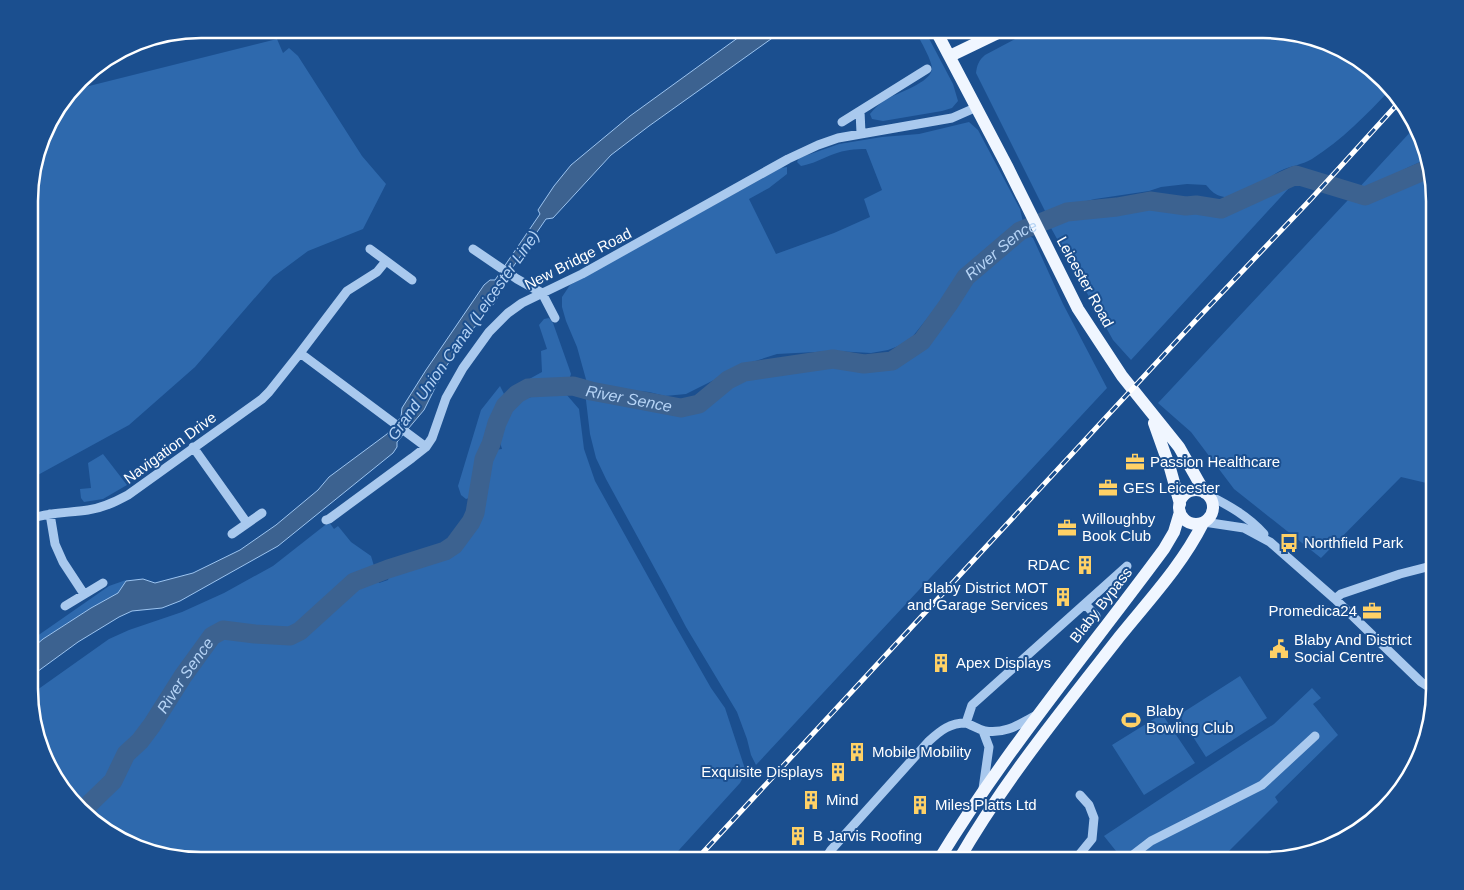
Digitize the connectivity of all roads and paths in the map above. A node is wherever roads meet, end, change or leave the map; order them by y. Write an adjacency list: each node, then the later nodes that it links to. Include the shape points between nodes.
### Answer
1 (940, 38): 3 (main road, Leicester Road)
2 (987, 38): 3 (main road)
3 (950, 56): 5 (main road, Leicester Road)
4 (927, 68): 6 (street, via 915,82)
5 (977, 107): 8 (street, New Bridge Road, via 952,118); 16 (main road, Leicester Road, via 1078,310)
6 (860, 111): 7 (street); 8 (street)
7 (842, 122)
8 (861, 133): 13 (street, New Bridge Road, via 818,145 788,159)
9 (370, 249): 11 (street)
10 (472, 249): 13 (street)
11 (386, 260): 12 (street); 15 (street, Navigation Drive, via 377,272 347,291)
12 (412, 280)
13 (542, 293): 14 (street); 18 (street, New Bridge Road, via 508,313 489,332 446,398)
14 (555, 318)
15 (300, 353): 17 (street, Navigation Drive, via 270,392); 18 (street)
16 (1150, 411): 19 (main road, Leicester Road, via 1185,456); 20 (main road, Leicester Road)
17 (193, 447): 22 (street, Navigation Drive, via 110,505); 25 (street)
18 (426, 447): 24 (street, New Bridge Road)
19 (1206, 494): 20 (main road, via 1190,492 1182,499); 26 (main road, via 1213,510); 28 (street, via 1245,517)
20 (1180, 508): 26 (main road, via 1187,521); 38 (main road, Blaby Bypass, via 1174,532 1164,549)
21 (262, 512): 25 (street)
22 (50, 514): 23 (street, Navigation Drive); 32 (street, via 55,544)
23 (38, 517)
24 (326, 520)
25 (247, 523): 27 (street)
26 (1203, 523): 28 (street, via 1244,528); 46 (main road, via 1160,587 1035,746)
27 (232, 534)
28 (1270, 542): 33 (street)
29 (1127, 566): 34 (street)
30 (1426, 567): 33 (street, via 1341,594)
31 (102, 582): 32 (street)
32 (84, 594): 35 (street)
33 (1335, 599): 37 (street)
34 (1086, 605): 36 (street); 39 (street, via 972,705)
35 (65, 606)
36 (1096, 616)
37 (1426, 685)
38 (1036, 716): 40 (street, via 1006,731); 42 (main road, Blaby Bypass)
39 (966, 724): 40 (street); 44 (street, via 946,727 934,736)
40 (983, 731): 42 (street, via 989,747)
41 (1315, 736): 48 (street, via 1262,786 1150,841)
42 (983, 789): 45 (main road, Blaby Bypass)
43 (1080, 795): 47 (street, via 1094,818 1092,839)
44 (830, 852)
45 (944, 852)
46 (963, 852)
47 (1081, 852)
48 (1136, 852)

